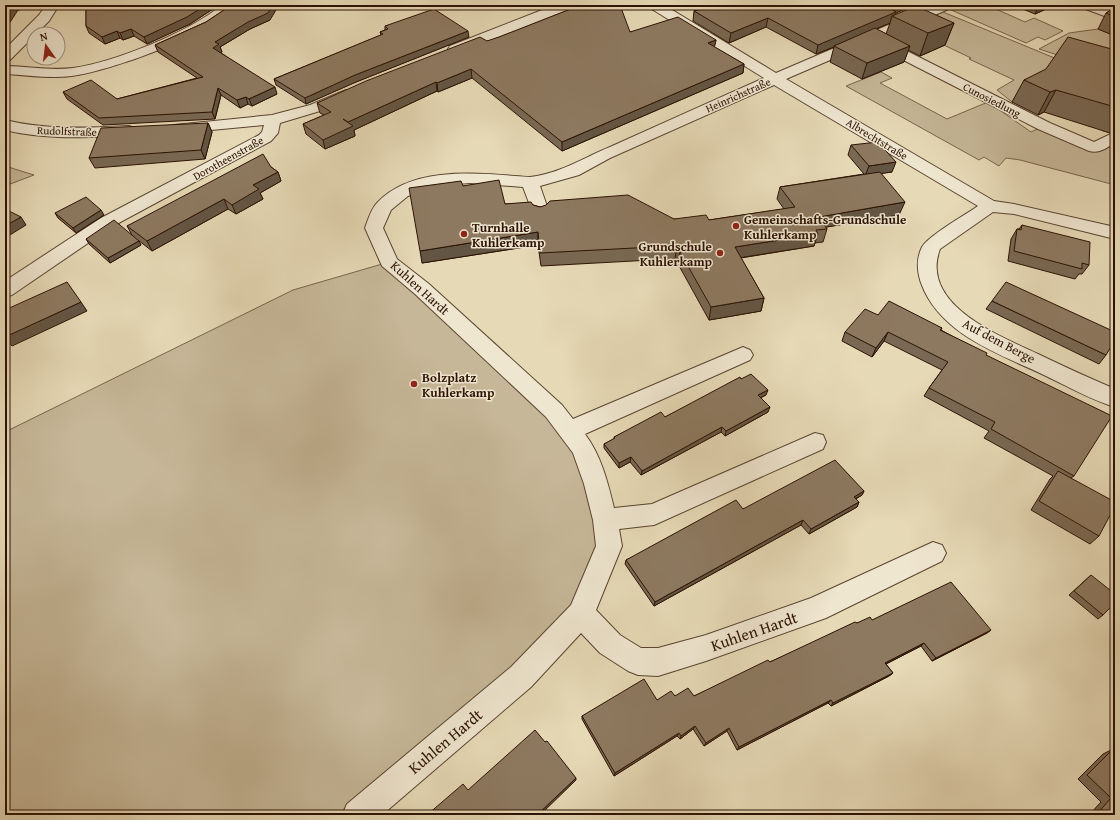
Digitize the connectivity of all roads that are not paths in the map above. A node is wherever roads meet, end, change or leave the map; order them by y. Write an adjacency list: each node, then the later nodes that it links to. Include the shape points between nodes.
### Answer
1 (53, 5): 10 (street)
2 (230, 5): 11 (street, via 208,22 189,31 102,65 58,73)
3 (567, 5): 9 (street)
4 (655, 5): 12 (street, Albrechtstraße)
5 (946, 5): 8 (street, Heinrichstraße)
6 (1088, 5): 7 (street)
7 (1115, 16)
8 (871, 38): 12 (street, Heinrichstraße); 18 (street, Cunosiedlung, via 1044,126 1095,148)
9 (441, 55)
10 (5, 57)
11 (5, 70)
12 (775, 79): 19 (street, Heinrichstraße, via 572,171 541,182); 20 (street, Albrechtstraße)
13 (356, 89): 14 (street, via 315,108)
14 (273, 120): 16 (street); 23 (street, Dorotheenstraße, via 270,133 265,138 107,222)
15 (5, 125): 17 (street, Rudolfstraße, via 49,131)
16 (164, 129)
17 (144, 131)
18 (1115, 137)
19 (530, 182): 21 (street); 26 (street, Kuhlen Hardt, via 470,178 430,181 402,192 384,207 374,228 389,262 422,289 549,406)
20 (990, 206): 22 (street, Albrechtstraße, via 1014,209); 25 (street, Auf dem Berge, via 932,246 927,256 931,288 944,307 964,325)
21 (540, 212)
22 (1115, 234)
23 (5, 290)
24 (744, 356): 26 (street)
25 (1115, 399)
26 (569, 430): 28 (street, Kuhlen Hardt, via 583,449 596,484)
27 (815, 442): 28 (street, via 654,514)
28 (605, 520): 30 (street, Kuhlen Hardt, via 608,546)
29 (933, 553): 30 (street, Kuhlen Hardt, via 817,609 658,662 638,661 610,644)
30 (582, 614): 31 (street, Kuhlen Hardt, via 521,677)
31 (358, 815)

